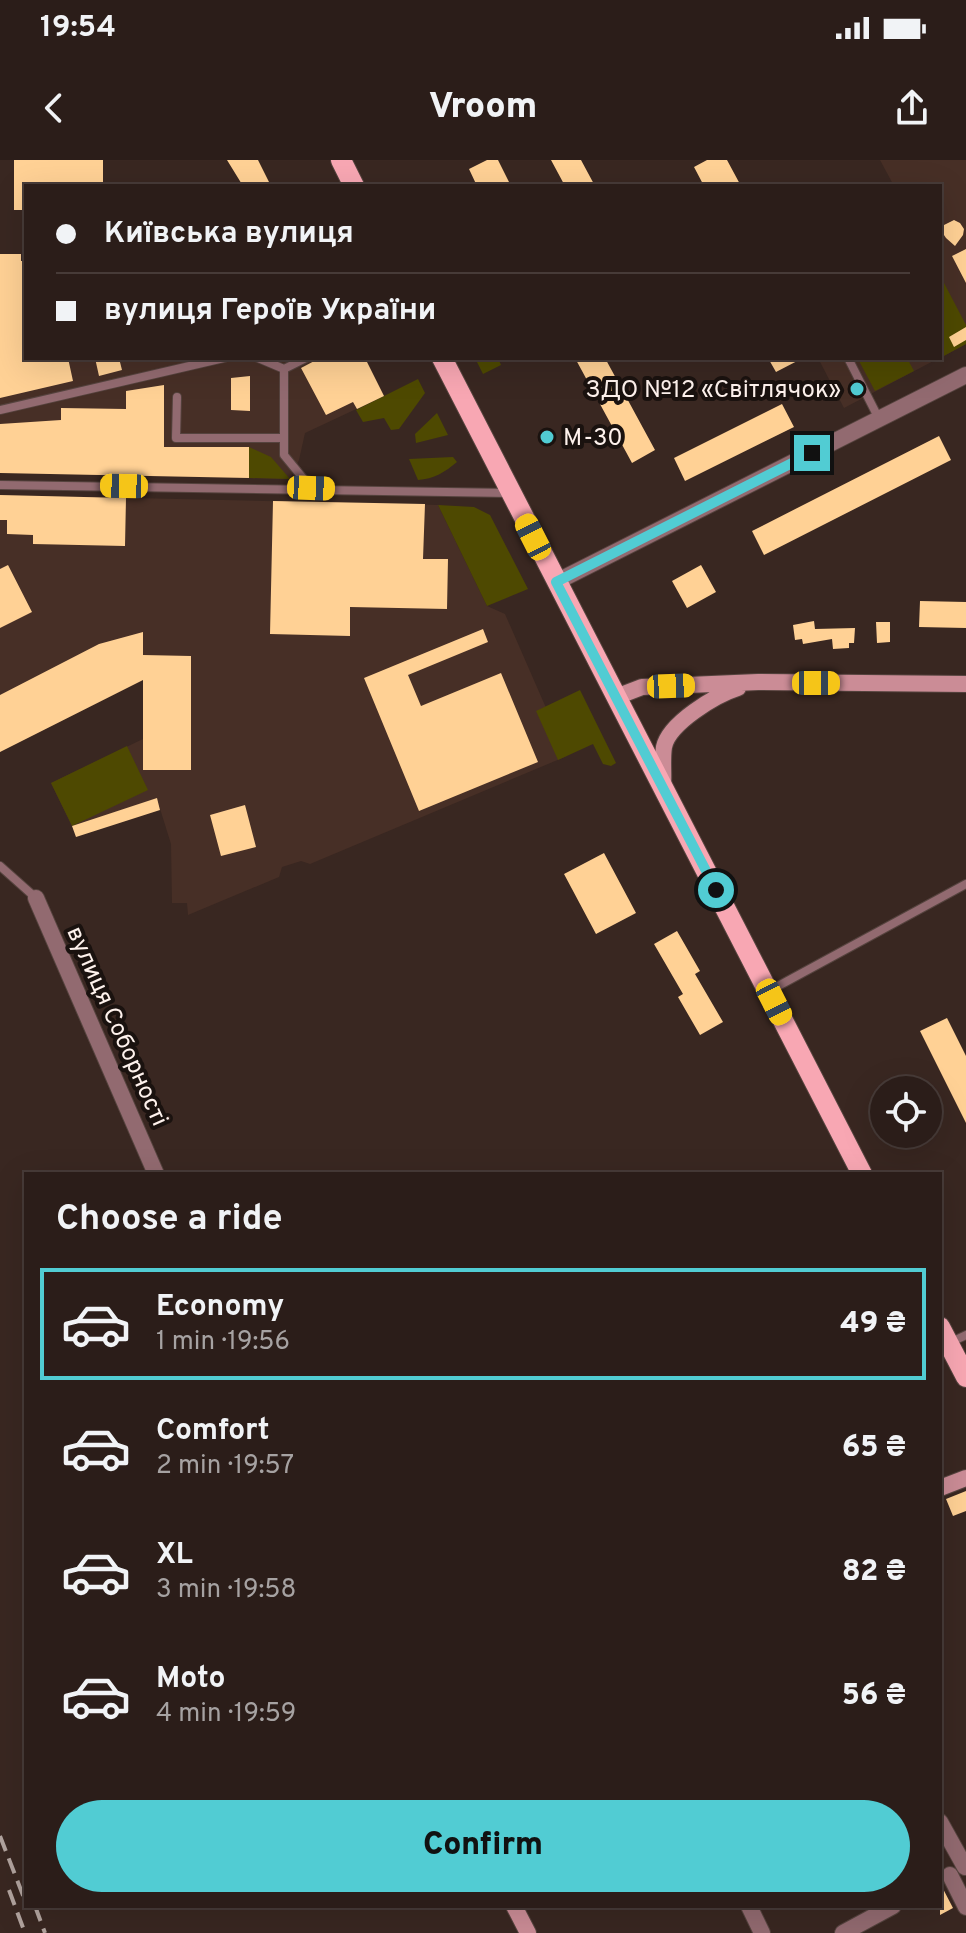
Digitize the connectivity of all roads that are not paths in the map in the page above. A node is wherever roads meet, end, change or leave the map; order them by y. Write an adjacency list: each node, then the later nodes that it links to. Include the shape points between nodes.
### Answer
1 (341, 160): 2 (main road)
2 (353, 184)
3 (215, 360): 11 (lane)
4 (263, 360): 8 (lane)
5 (302, 360): 8 (lane)
6 (443, 360): 16 (main road)
7 (849, 360): 12 (lane)
8 (284, 369): 13 (lane)
9 (966, 375): 12 (street)
10 (177, 397): 13 (lane, via 176,438)
11 (0, 410)
12 (879, 419): 17 (street)
13 (284, 438): 15 (lane, via 284,455)
14 (0, 485): 15 (lane)
15 (311, 488): 16 (lane)
16 (510, 493): 17 (main road)
17 (556, 582): 20 (main road)
18 (758, 682): 19 (street); 20 (street, via 642,687); 21 (street, via 706,702 684,720 665,744)
19 (966, 684)
20 (616, 697): 21 (main road)
21 (663, 788): 25 (main road)
22 (0, 866): 24 (lane)
23 (966, 884): 25 (lane)
24 (36, 898): 26 (street, вулиця Соборності)
25 (768, 991): 27 (main road)
26 (155, 1172)
27 (861, 1172)
28 (952, 1335): 29 (main road)
29 (966, 1377)
30 (966, 1478): 31 (street)
31 (942, 1487)
32 (942, 1829): 33 (street)
33 (955, 1872): 34 (street)
34 (966, 1907)
35 (515, 1908): 38 (street)
36 (750, 1908): 39 (street)
37 (889, 1908): 40 (street)
38 (528, 1933)
39 (762, 1933)
40 (843, 1933)

